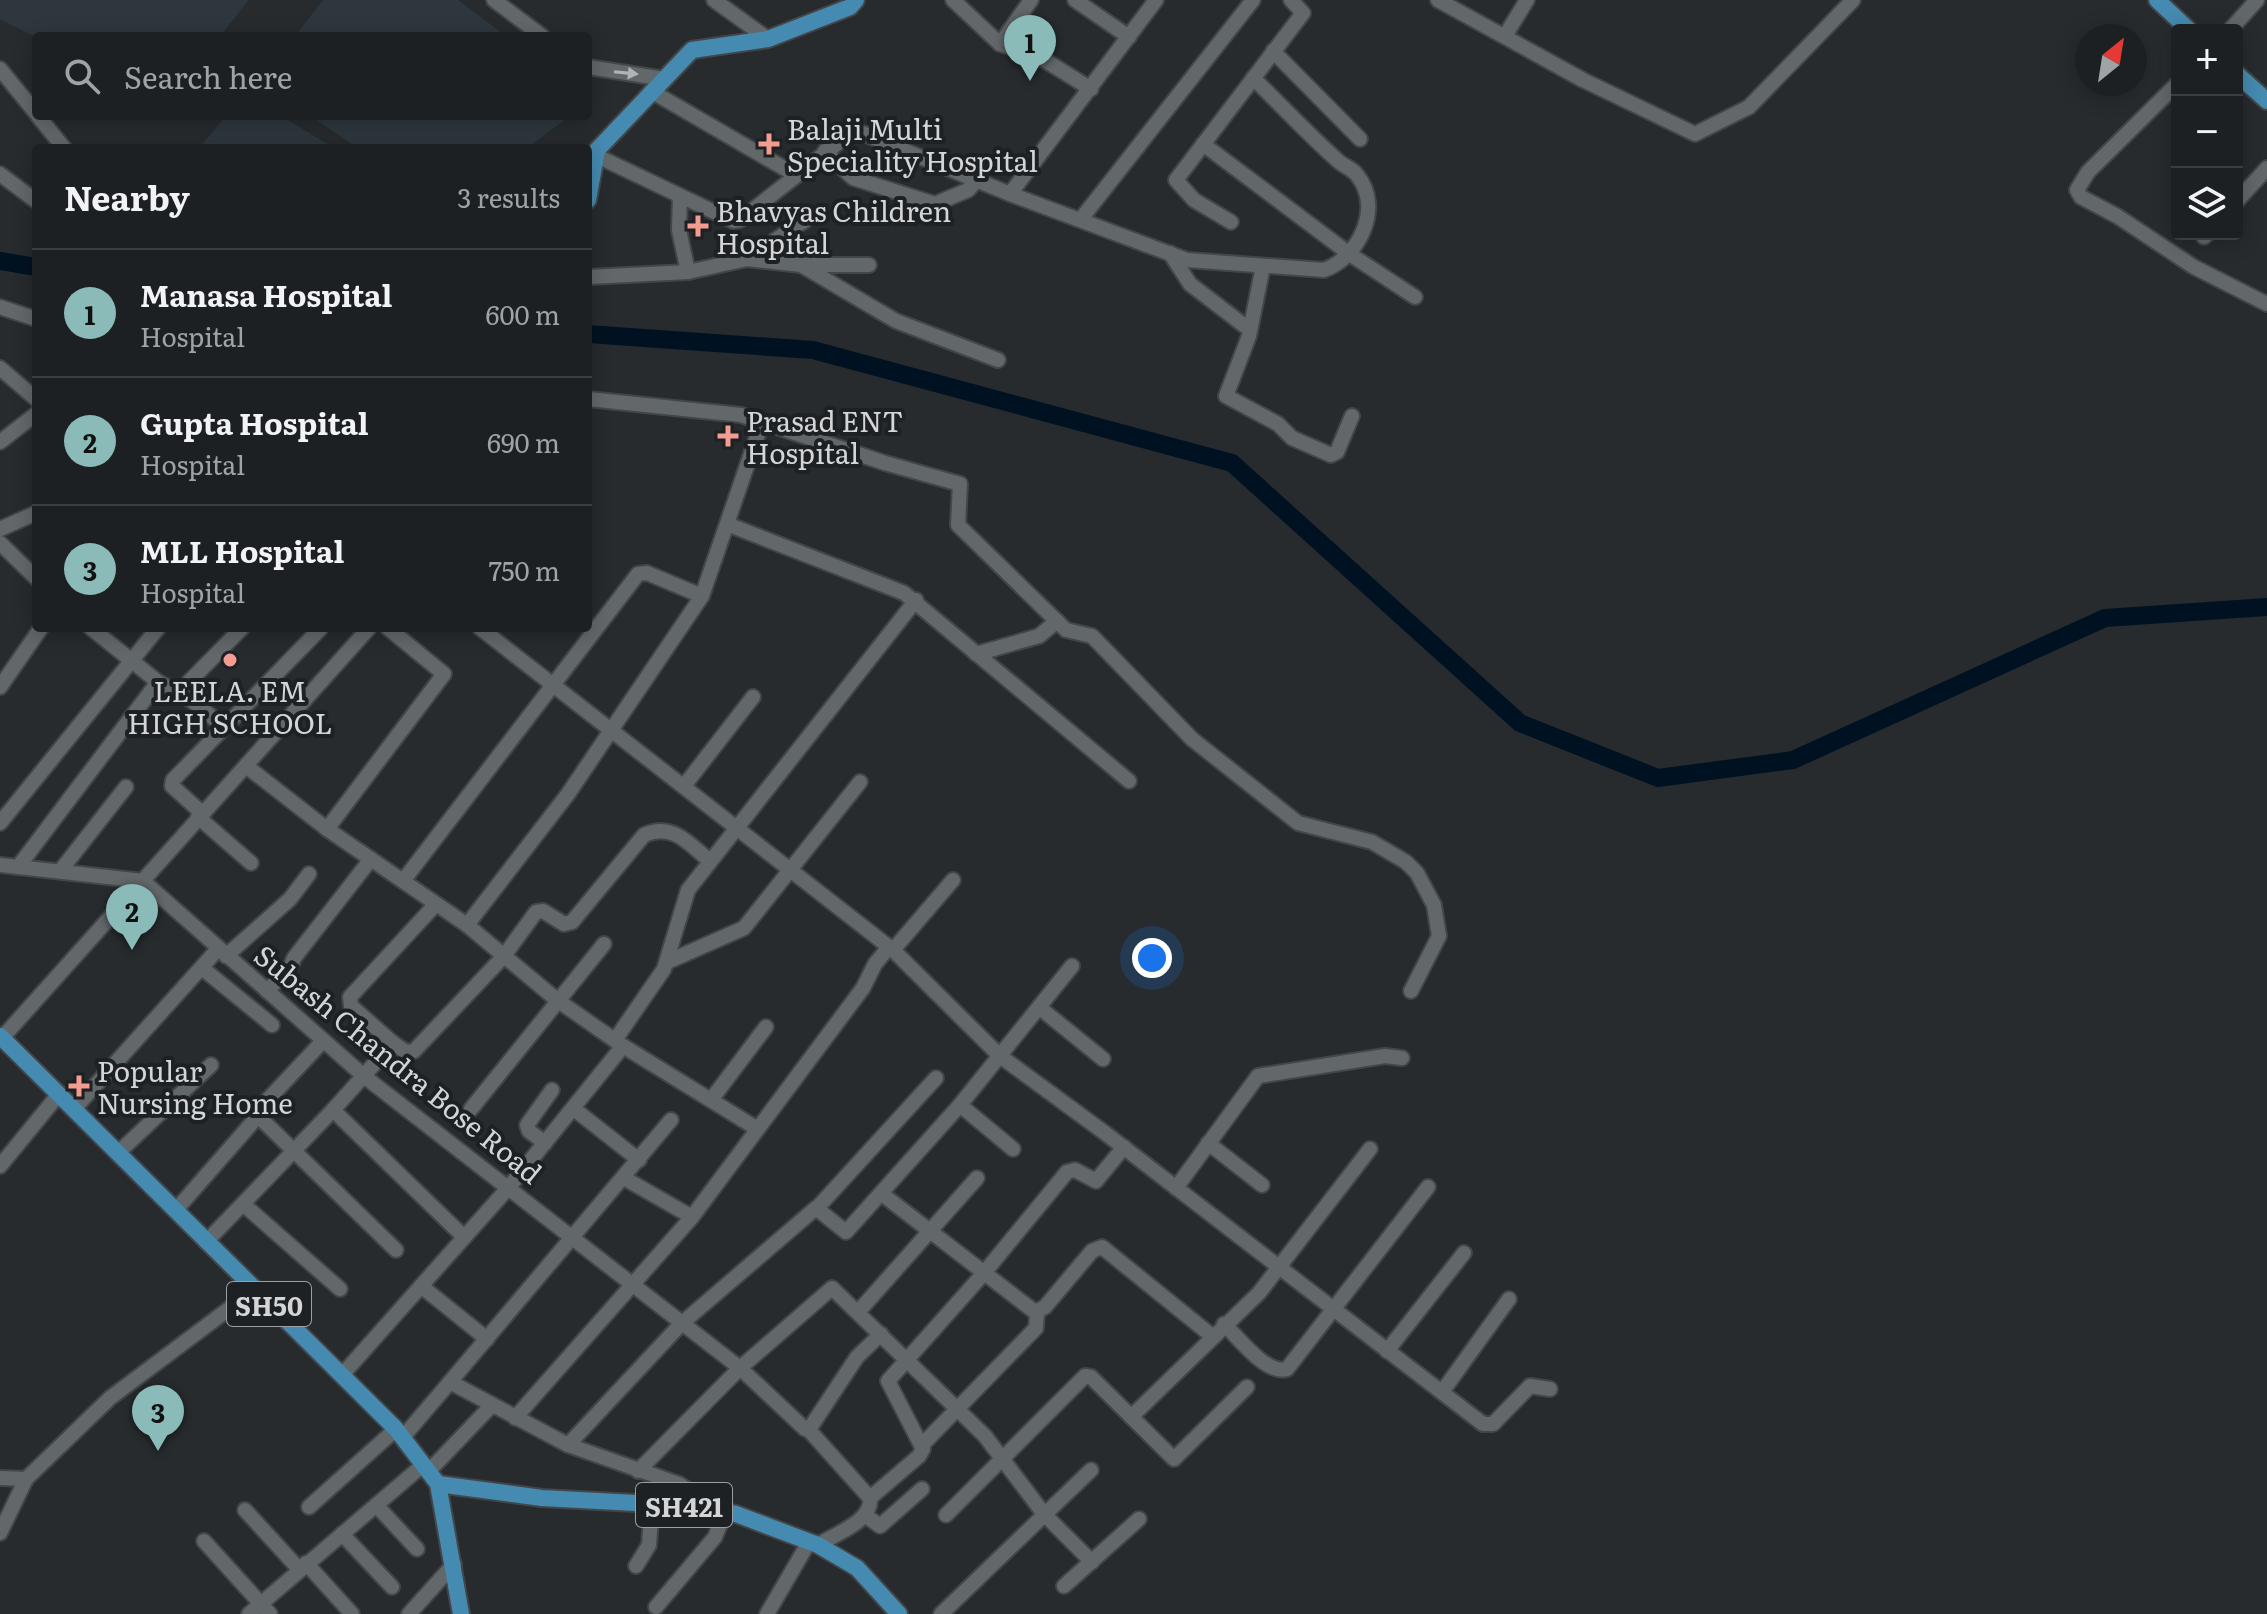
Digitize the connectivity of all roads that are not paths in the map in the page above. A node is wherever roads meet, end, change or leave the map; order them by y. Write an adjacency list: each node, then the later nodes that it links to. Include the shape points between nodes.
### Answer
1 (494, 0): 17 (street)
2 (714, 0): 20 (street)
3 (856, 0): 20 (main road)
4 (953, 0): 21 (street)
5 (1031, 0): 21 (street)
6 (1075, 0): 19 (street)
7 (1156, 0): 19 (street)
8 (1253, 0): 49 (street)
9 (1527, 0): 18 (street)
10 (1853, 0): 18 (street, via 1749,107 1695,134)
11 (2157, 0): 15 (main road)
12 (2257, 0): 16 (street)
13 (1296, 1): 22 (street, via 1303,13)
14 (1447, 2): 18 (street)
15 (2183, 24)
16 (2235, 24)
17 (537, 32)
18 (1505, 36)
19 (1129, 37): 28 (street)
20 (768, 39): 26 (main road, via 692,50)
21 (1000, 44): 28 (street, via 1038,56)
22 (1273, 51): 25 (street); 34 (street)
23 (592, 68): 26 (street, one-way to 26)
24 (0, 69): 32 (street)
25 (1253, 78): 36 (street); 52 (street, via 1359,177 1367,221)
26 (665, 79): 30 (main road)
27 (2243, 79): 31 (main road)
28 (1091, 89): 44 (street)
29 (2171, 90): 60 (street, via 2088,172 2077,190 2194,267)
30 (651, 91): 38 (main road, via 606,138); 41 (street)
31 (2267, 101)
32 (32, 109)
33 (41, 120): 35 (street)
34 (1360, 139)
35 (61, 144)
36 (1203, 144): 50 (street, via 1176,183); 52 (street)
37 (825, 151): 41 (street); 43 (street, via 848,135 862,133); 43 (street, via 853,178 935,204)
38 (597, 156): 42 (main road); 46 (street)
39 (2266, 172): 45 (street)
40 (0, 174): 47 (street)
41 (794, 174): 46 (street, via 740,220 728,220)
42 (592, 180)
43 (976, 181): 44 (street)
44 (1010, 194): 49 (street)
45 (2243, 195)
46 (680, 196): 57 (street, via 679,230)
47 (32, 198)
48 (813, 215): 53 (street)
49 (1081, 219): 51 (street)
50 (1231, 222)
51 (1170, 253): 56 (street, via 1187,260); 63 (street, via 1190,284)
52 (1351, 255): 56 (street, via 1324,270); 59 (street)
53 (747, 259): 54 (street); 57 (street)
54 (801, 265): 55 (street); 64 (street, via 896,321)
55 (869, 265)
56 (1263, 266): 63 (street)
57 (688, 272): 58 (street)
58 (592, 277)
59 (1415, 297)
60 (2267, 304)
61 (0, 307): 62 (street)
62 (32, 318)
63 (1250, 330): 68 (street, via 1225,391 1229,400 1331,455)
64 (998, 360)
65 (0, 368): 66 (street)
66 (32, 396)
67 (592, 399): 70 (street, via 741,415)
68 (1352, 416)
69 (32, 417): 71 (street)
70 (762, 422): 73 (street); 79 (street, via 960,484 958,525)
71 (0, 442)
72 (32, 515): 74 (street)
73 (727, 524): 77 (street); 78 (street)
74 (0, 529)
75 (0, 543): 76 (street)
76 (32, 574)
77 (702, 596): 92 (street, via 638,574); 96 (street)
78 (916, 600): 88 (street); 104 (street)
79 (1057, 621): 88 (street, via 1039,636); 127 (street, via 1073,634 1092,636 1192,739 1298,823 1372,842 1417,873 1434,905 1439,936)
80 (38, 632): 91 (street)
81 (96, 632): 89 (street)
82 (154, 632): 89 (street)
83 (238, 632): 93 (street)
84 (317, 632): 95 (street)
85 (365, 632): 97 (street)
86 (393, 632): 105 (street, via 444,674)
87 (485, 632): 92 (street)
88 (976, 654): 98 (street)
89 (129, 660): 90 (street); 103 (street)
90 (158, 682): 93 (street); 110 (street)
91 (0, 687)
92 (555, 687): 96 (street); 116 (street)
93 (177, 694): 95 (street)
94 (753, 697): 100 (street)
95 (223, 726): 102 (street, via 172,783)
96 (612, 730): 100 (street); 118 (street)
97 (246, 766): 102 (street); 105 (street)
98 (1129, 781)
99 (860, 782): 111 (street)
100 (684, 786): 104 (street)
101 (126, 787): 112 (street)
102 (200, 815): 108 (street); 115 (street)
103 (0, 823)
104 (736, 825): 107 (street); 111 (street)
105 (327, 829): 106 (street)
106 (371, 859): 116 (street); 126 (street)
107 (710, 861): 122 (street, via 676,833 655,831 637,842 572,922 564,924 539,911); 123 (street, via 681,905)
108 (251, 863)
109 (0, 865): 110 (street)
110 (18, 867): 112 (street)
111 (791, 867): 120 (street); 123 (street, via 744,928)
112 (61, 870): 115 (street)
113 (309, 874): 121 (street, via 290,899)
114 (953, 880): 120 (street)
115 (143, 881): 121 (street, Subash Chandra Bose Road); 132 (street)
116 (403, 881): 117 (street)
117 (436, 904): 118 (street); 134 (street, via 350,997 351,1006)
118 (467, 925): 122 (street)
119 (604, 944): 128 (street)
120 (891, 948): 136 (street); 152 (street)
121 (222, 953): 125 (street); 126 (street, Subash Chandra Bose Road)
122 (504, 956): 128 (street); 134 (street, via 414,1051)
123 (667, 962): 135 (street)
124 (1072, 966): 129 (street)
125 (202, 968): 130 (street); 146 (street)
126 (267, 991): 133 (street, Subash Chandra Bose Road)
127 (1411, 991)
128 (557, 1000): 135 (street); 147 (street)
129 (1040, 1008): 136 (street); 138 (street)
130 (272, 1025)
131 (766, 1027): 144 (street)
132 (1, 1037): 143 (main road, SH50)
133 (323, 1041): 140 (street, Subash Chandra Bose Road); 150 (street)
134 (393, 1043): 140 (street)
135 (619, 1043): 144 (street); 148 (street)
136 (1000, 1056): 145 (street); 155 (street)
137 (1402, 1058): 154 (street, via 1385,1056 1258,1076)
138 (1103, 1059)
139 (211, 1065): 158 (street)
140 (365, 1077): 149 (street); 165 (street, Subash Chandra Bose Road)
141 (936, 1078): 170 (street)
142 (552, 1090): 153 (street, via 527,1125)
143 (59, 1094): 146 (main road, SH50); 161 (street)
144 (711, 1100): 152 (street)
145 (960, 1105): 156 (street); 168 (street)
146 (74, 1109): 158 (main road, SH50)
147 (471, 1109)
148 (574, 1109): 153 (street); 160 (street)
149 (333, 1110): 159 (street); 174 (street)
150 (258, 1116): 159 (street); 171 (street)
151 (671, 1120): 160 (street)
152 (756, 1128): 172 (street)
153 (545, 1143): 165 (street)
154 (1208, 1143): 164 (street); 167 (street)
155 (1124, 1147): 167 (street); 180 (street, via 1096,1181 1075,1170 1067,1172)
156 (1013, 1149)
157 (1370, 1149): 179 (street)
158 (118, 1153): 171 (main road, SH50)
159 (294, 1153): 169 (street); 177 (street)
160 (639, 1160): 162 (street)
161 (0, 1166)
162 (624, 1178): 172 (street); 175 (street)
163 (977, 1178): 173 (street)
164 (1262, 1185)
165 (509, 1187): 174 (street); 175 (street, Subash Chandra Bose Road)
166 (1428, 1187): 186 (street)
167 (1176, 1188): 179 (street)
168 (882, 1194): 170 (street, via 846,1232); 173 (street)
169 (243, 1204): 176 (street); 183 (street)
170 (818, 1207): 189 (street)
171 (175, 1211): 176 (main road, SH50)
172 (692, 1217): 182 (street)
173 (931, 1233): 180 (street); 187 (street)
174 (464, 1237): 181 (street)
175 (573, 1238): 182 (street, Subash Chandra Bose Road); 193 (street)
176 (206, 1242): 184 (main road, SH50)
177 (396, 1250)
178 (1464, 1253): 194 (street)
179 (1279, 1268): 186 (street); 190 (street)
180 (984, 1273): 188 (street); 195 (street)
181 (421, 1286): 193 (street); 197 (street)
182 (632, 1286): 189 (street, Subash Chandra Bose Road); 205 (street)
183 (340, 1289)
184 (254, 1290): 197 (main road, SH50); 215 (street, via 110,1398)
185 (1509, 1299): 201 (street)
186 (1333, 1309): 190 (street, via 1283,1371 1267,1365); 194 (street)
187 (859, 1311): 191 (street); 196 (street, via 835,1289 828,1289)
188 (1037, 1313): 192 (street, via 1092,1251 1102,1247); 203 (street, via 1036,1328)
189 (681, 1324): 196 (street, Subash Chandra Bose Road); 208 (street)
190 (1224, 1324): 192 (street)
191 (881, 1334): 195 (street); 206 (street, via 857,1357)
192 (1212, 1336): 204 (street)
193 (487, 1339): 198 (street)
194 (1387, 1351): 201 (street)
195 (908, 1362): 203 (street); 209 (street, via 887,1383)
196 (740, 1368): 206 (street, Subash Chandra Bose Road); 212 (street)
197 (342, 1375): 207 (main road, SH50)
198 (450, 1382): 202 (street); 207 (street)
199 (1247, 1387): 204 (street, via 1176,1459)
200 (1550, 1389): 201 (street, via 1530,1386 1489,1426)
201 (1442, 1392)
202 (492, 1405): 205 (street); 213 (street)
203 (956, 1407): 209 (street); 210 (street)
204 (1131, 1417): 210 (street, via 1085,1376)
205 (515, 1418): 208 (street)
206 (808, 1429): 217 (street, Subash Chandra Bose Road)
207 (400, 1433): 213 (main road, SH50); 220 (street)
208 (568, 1445): 212 (street)
209 (922, 1445): 217 (street, via 919,1456)
210 (1004, 1456): 223 (street); 224 (street)
211 (1091, 1470): 223 (street)
212 (638, 1471): 222 (street, via 679,1484)
213 (430, 1474): 218 (main road, SH421, via 542,1498); 219 (street); 233 (main road, SH50)
214 (0, 1478): 215 (street)
215 (26, 1479): 227 (street)
216 (922, 1489): 225 (street, via 880,1526)
217 (870, 1498): 225 (street)
218 (652, 1504): 222 (main road, SH421); 235 (street, via 649,1545)
219 (376, 1505): 228 (street); 231 (street)
220 (309, 1507)
221 (245, 1510): 234 (street)
222 (723, 1512): 230 (main road, SH421); 238 (street, via 715,1537)
223 (1044, 1514): 232 (street); 245 (street)
224 (946, 1515)
225 (866, 1516): 230 (street)
226 (1139, 1519): 232 (street)
227 (0, 1533)
228 (342, 1534): 234 (street); 237 (street)
229 (204, 1541): 239 (street)
230 (813, 1543): 243 (street); 244 (main road, SH421, via 867,1576)
231 (417, 1549)
232 (1092, 1562): 236 (street)
233 (454, 1564): 241 (street); 242 (main road, SH50)
234 (303, 1566): 239 (street); 240 (street)
235 (636, 1566)
236 (1064, 1586)
237 (392, 1587)
238 (656, 1607)
239 (260, 1611)
240 (352, 1614)
241 (409, 1614)
242 (461, 1614)
243 (767, 1614)
244 (899, 1614)
245 (941, 1614)

